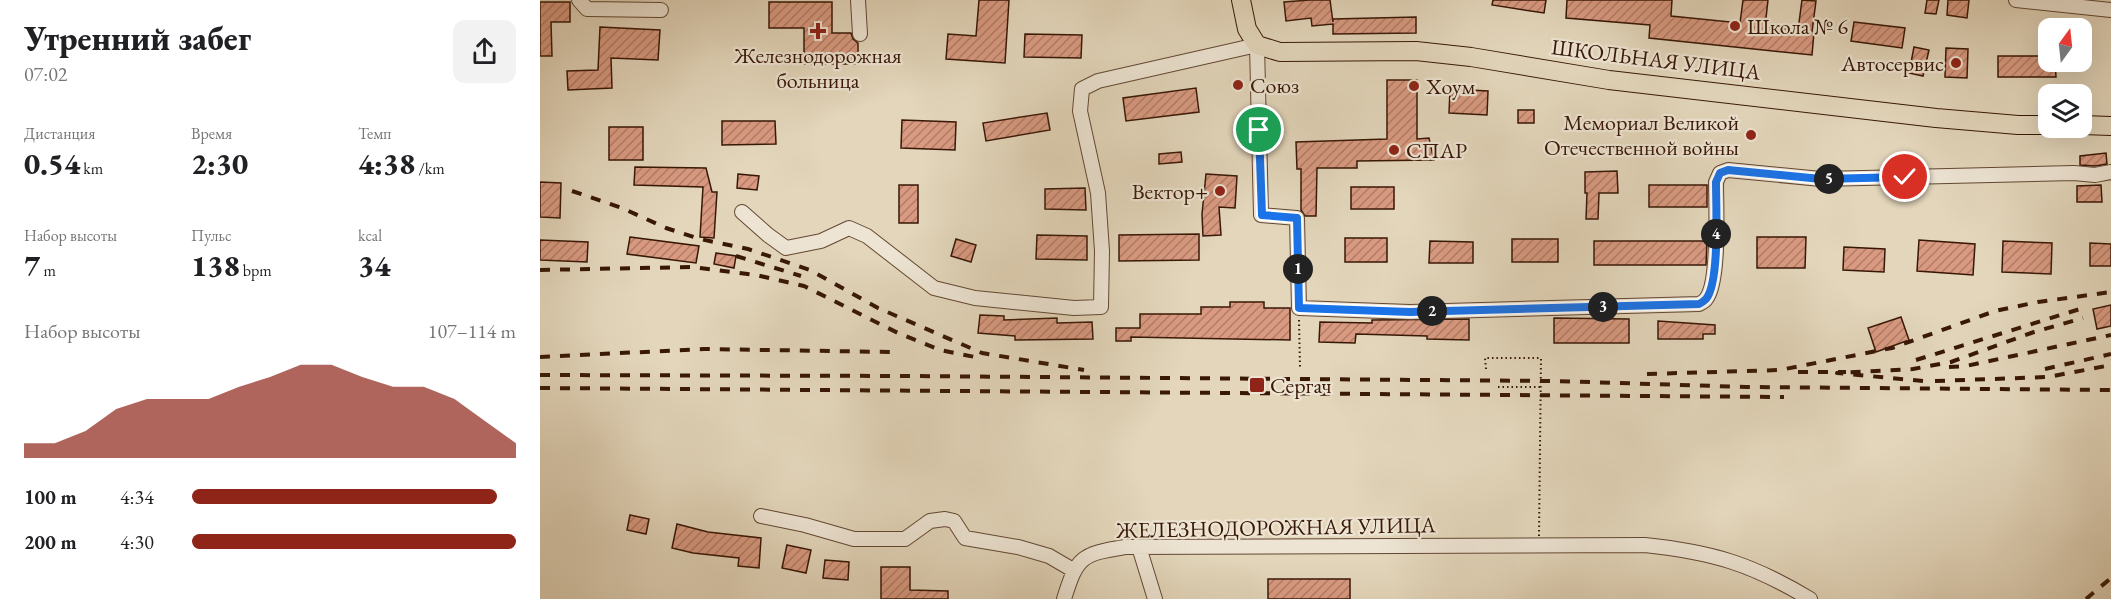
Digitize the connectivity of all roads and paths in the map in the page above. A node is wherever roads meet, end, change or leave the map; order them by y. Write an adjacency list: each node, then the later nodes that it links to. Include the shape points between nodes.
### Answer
1 (579, 0): 5 (street, via 587,9)
2 (858, 0): 7 (street)
3 (1240, 0): 8 (main road, via 1247,29)
4 (2018, 0): 6 (street)
5 (661, 10)
6 (2111, 10)
7 (860, 34)
8 (1257, 45): 9 (main road, ШКОЛЬНАЯ УЛИЦА, via 1280,52 1416,51 1609,80 1936,118); 13 (street, via 1098,81 1082,89 1080,111 1098,193 1101,307 975,298 934,288 867,237 849,228 821,241 786,248); 14 (street, via 1262,215 1297,218)
9 (2038, 125)
10 (2092, 126): 11 (main road)
11 (2111, 126)
12 (2111, 172): 14 (street, via 1821,179 1728,170 1720,173 1716,182 1713,280 1707,298 1699,304 1410,312)
13 (742, 212)
14 (1299, 308): 15 (path)
15 (1300, 368)
16 (1486, 369): 18 (path, bridge, via 1485,358 1540,358)
17 (1498, 387): 18 (path)
18 (1540, 387): 20 (path, bridge)
19 (761, 516): 22 (street, via 854,539 905,539 930,521 945,519 954,521 965,538 1039,553)
20 (1539, 536)
21 (1139, 547): 22 (street, ЖЕЛЕЗНОДОРОЖНАЯ УЛИЦА, via 1097,551); 24 (street); 25 (street, ЖЕЛЕЗНОДОРОЖНАЯ УЛИЦА, via 1645,545 1685,549 1756,569)
22 (1073, 570): 23 (street)
23 (1064, 599)
24 (1155, 599)
25 (1810, 599)

